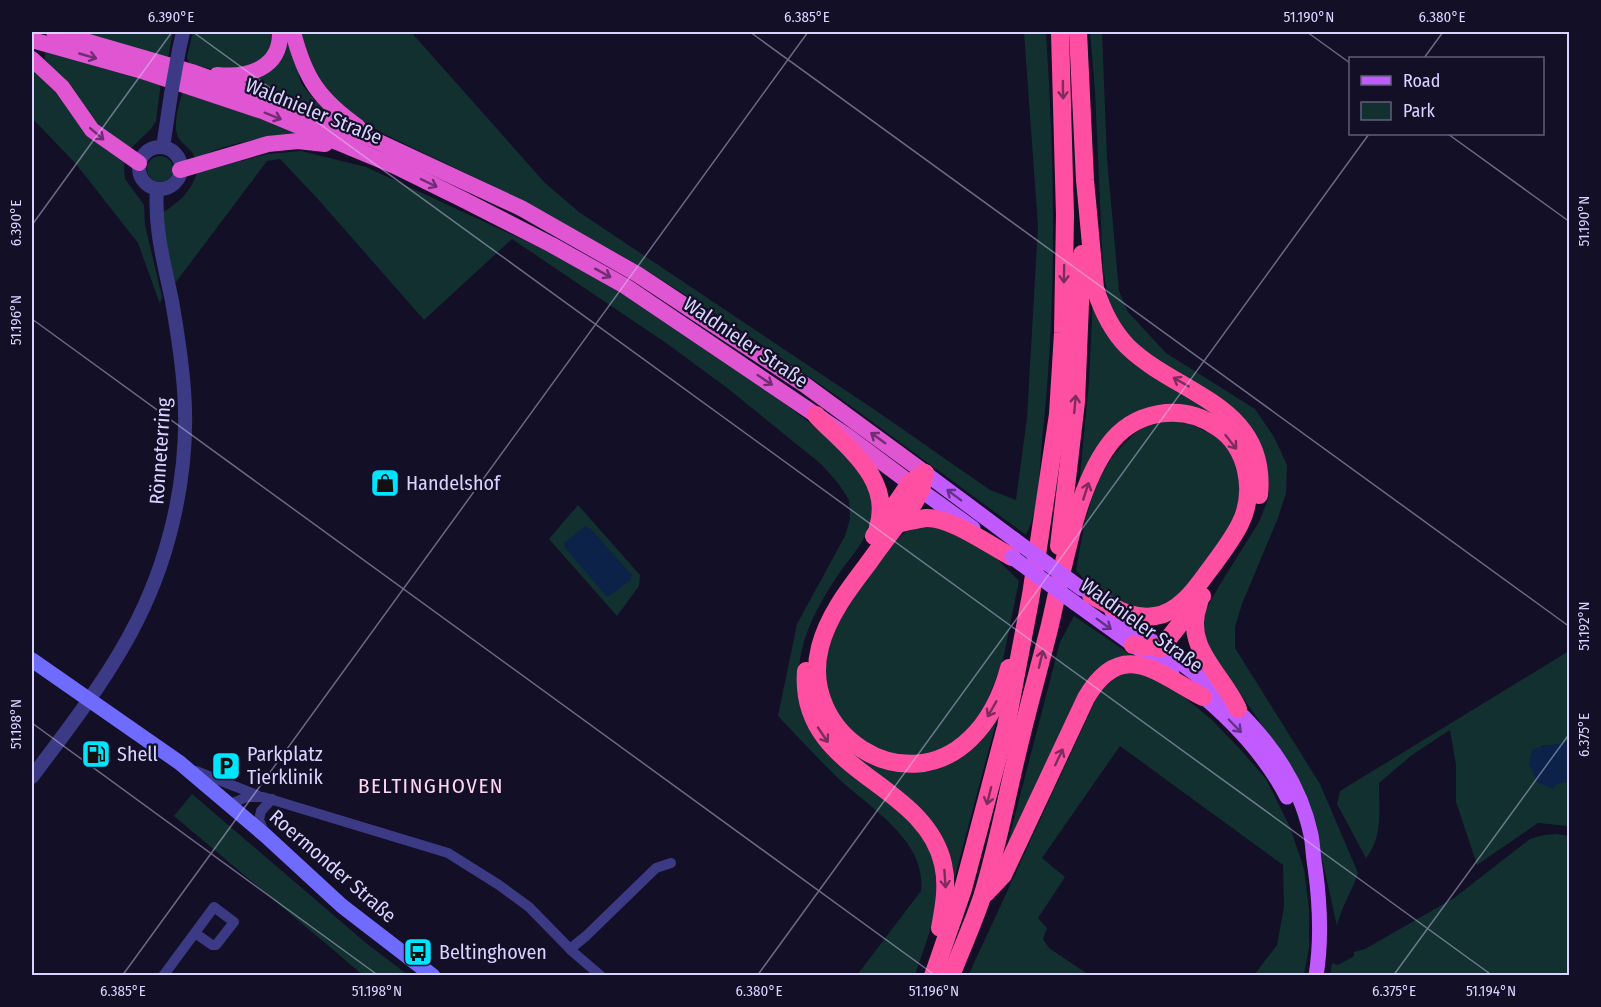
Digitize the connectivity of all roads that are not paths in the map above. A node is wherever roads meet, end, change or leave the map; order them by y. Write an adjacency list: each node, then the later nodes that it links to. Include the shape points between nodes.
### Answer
1 (54, 32): 9 (highway, Waldnieler Straße)
2 (183, 32): 10 (street, bridge)
3 (280, 32): 9 (highway, via 278,47 269,61 254,72 241,76)
4 (293, 32): 11 (highway, via 303,68 320,94)
5 (1060, 32): 22 (highway, one-way to 22, via 1065,175 1063,333 1058,414)
6 (1077, 32): 14 (highway)
7 (32, 40): 11 (highway, Waldnieler Straße, one-way to 11, via 139,70)
8 (32, 59): 12 (highway, one-way to 12, via 62,87 92,130)
9 (195, 73): 11 (highway, Waldnieler Straße, via 274,100)
10 (163, 147): 12 (street, via 151,149); 13 (street, via 178,158)
11 (377, 150): 13 (highway, via 298,141 268,144); 16 (highway, Waldnieler Straße, one-way to 16, via 625,286); 17 (highway, Waldnieler Straße, one-way to 11, via 805,385 636,273 521,208)
12 (140, 163): 15 (street, via 141,176)
13 (180, 170): 15 (street, via 175,182)
14 (1085, 180): 21 (highway, one-way to 14, via 1251,522 1258,503 1260,469 1253,447 1226,412 1150,364 1116,335 1095,288); 24 (highway, one-way to 14, via 1076,402)
15 (157, 189): 29 (street, Rönneterring, via 159,242 184,392 184,450 177,506 164,555 139,618)
16 (816, 415): 17 (highway, Waldnieler Straße); 19 (highway, via 859,457 876,485 881,503)
17 (919, 482): 18 (highway); 19 (highway); 20 (main road, Waldnieler Straße)
18 (897, 524): 20 (highway, via 925,518 942,521); 22 (highway, one-way to 18, via 1007,676 993,708 968,741 932,760 900,763 868,753 846,738 828,715 819,692 817,662 825,632 838,606)
19 (877, 532): 44 (highway, one-way to 44, via 822,612 808,653 807,698 819,730 831,746 911,812 936,846 945,873 945,904)
20 (1014, 548): 23 (main road, Waldnieler Straße, bridge, via 1045,561); 23 (main road, Waldnieler Straße, bridge, via 1042,579)
21 (1203, 594): 26 (highway); 30 (highway, via 1196,615 1196,637 1201,652)
22 (1031, 595): 45 (highway, one-way to 45, via 992,785 963,889)
23 (1083, 596): 24 (highway, one-way to 23, via 1073,530 1091,476 1119,432 1147,417 1184,413 1218,427 1232,439 1248,476 1245,511 1236,532 1196,588 1173,610 1152,617 1132,616); 25 (main road, Waldnieler Straße, one-way to 25); 26 (main road, Waldnieler Straße)
24 (1049, 629): 38 (highway, one-way to 24)
25 (1133, 645): 26 (highway); 28 (main road, Waldnieler Straße)
26 (1161, 648): 30 (main road, Waldnieler Straße)
27 (32, 660): 29 (main road, Roermonder Straße)
28 (1203, 697): 36 (main road, Waldnieler Straße, one-way to 36, via 1235,726 1278,780); 38 (highway, one-way to 28, via 1003,875 1086,698 1104,674 1125,665 1148,666)
29 (90, 699): 31 (main road, Roermonder Straße); 32 (street, Rönneterring)
30 (1238, 709): 36 (main road, Waldnieler Straße, via 1265,741 1296,791)
31 (180, 763): 33 (street); 34 (main road, Roermonder Straße)
32 (32, 777)
33 (267, 798): 34 (street, via 247,796); 35 (street, via 258,819); 40 (street, via 448,853 529,907)
34 (230, 804): 35 (main road, Roermonder Straße)
35 (266, 836): 42 (main road, Roermonder Straße, via 342,906)
36 (1314, 858): 47 (main road, Waldnieler Straße, via 1320,926)
37 (671, 863): 40 (street, via 656,868)
38 (981, 899): 46 (highway)
39 (195, 933): 41 (street)
40 (570, 949): 43 (street)
41 (163, 975)
42 (433, 975)
43 (601, 975)
44 (926, 975)
45 (933, 975)
46 (951, 975)
47 (1316, 975)

